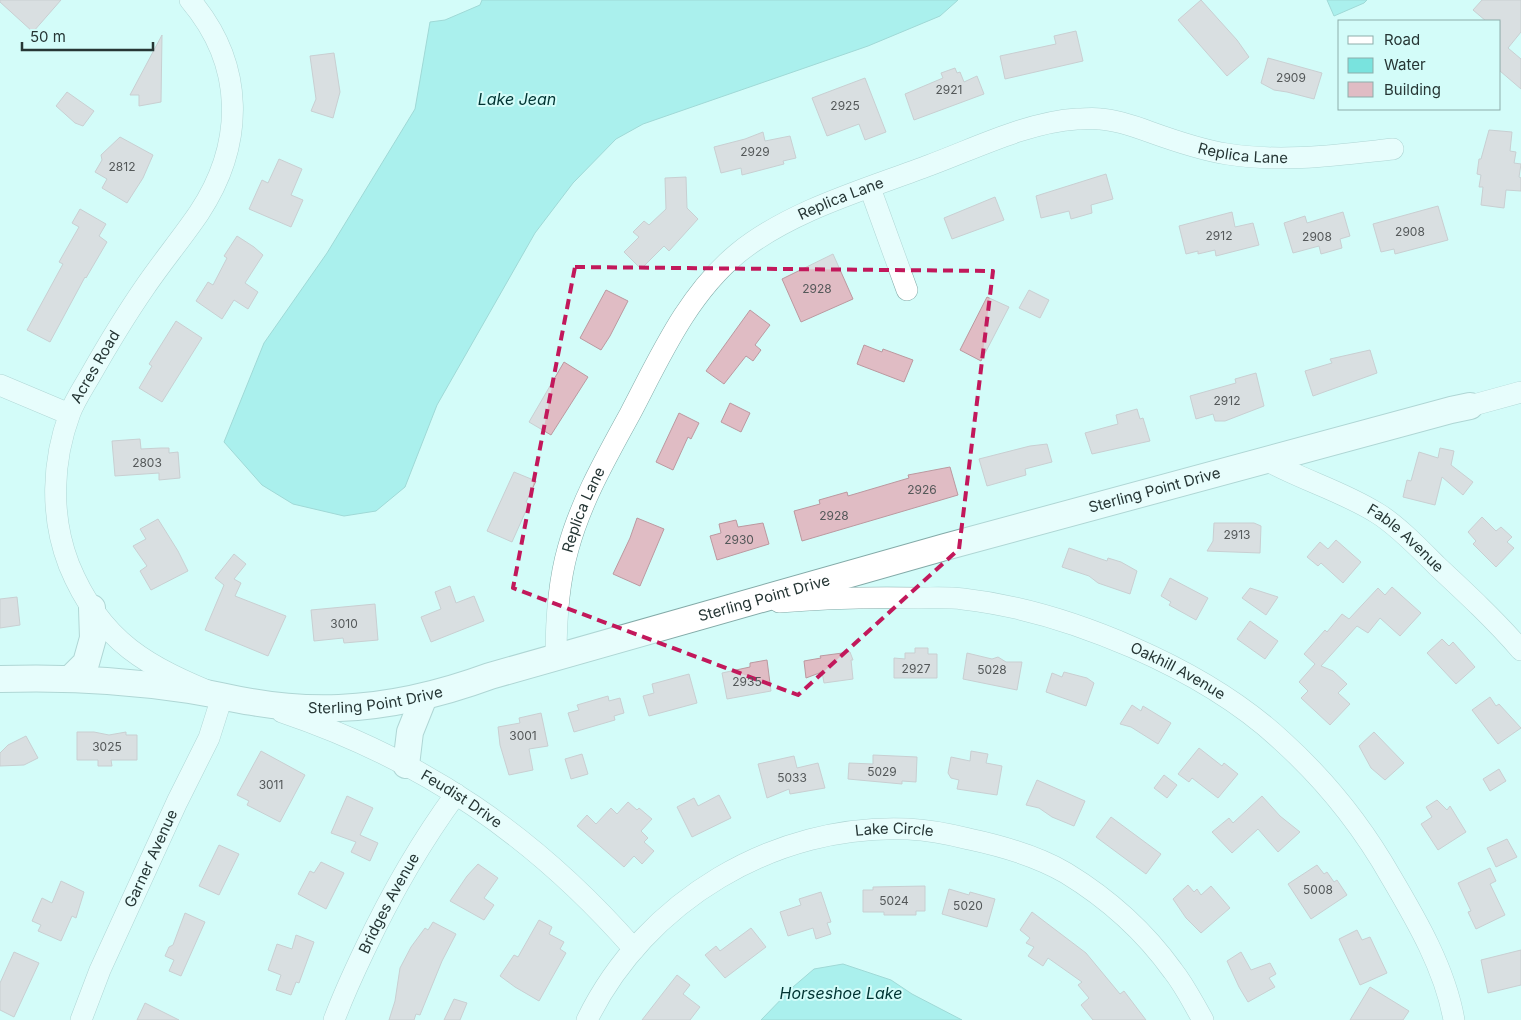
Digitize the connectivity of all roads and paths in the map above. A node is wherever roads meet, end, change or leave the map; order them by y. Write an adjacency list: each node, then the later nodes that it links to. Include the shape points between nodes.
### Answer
1 (190, 0): 9 (street, Acres Road, via 207,23 223,55 230,79 232,130 227,153 200,212 106,346)
2 (1393, 150): 3 (street, Replica Lane, via 1262,158 1189,146 1101,119 1074,120 1040,125)
3 (870, 188): 4 (street); 14 (street, Replica Lane, via 765,233 725,265 691,303 609,452 579,514 560,588)
4 (907, 290)
5 (0, 385): 9 (street)
6 (1521, 392): 8 (street)
7 (1521, 403): 8 (street, Sterling Point Drive)
8 (1470, 406): 10 (street, Sterling Point Drive)
9 (70, 414): 12 (street, Acres Road, via 56,474 58,521 66,555)
10 (1266, 460): 11 (street, Sterling Point Drive); 13 (street, Fable Avenue, via 1379,514 1501,626)
11 (740, 605): 14 (street, Sterling Point Drive); 23 (street, Oakhill Avenue, via 888,597 962,599 1064,621 1160,660 1206,685 1281,740 1350,815 1379,856 1431,951)
12 (92, 608): 16 (street, via 93,638 86,663); 17 (street, Acres Road, via 126,647 180,679)
13 (1521, 650)
14 (556, 657): 18 (street, Sterling Point Drive)
15 (0, 679): 16 (street, Sterling Point Drive)
16 (70, 679): 17 (street, Sterling Point Drive, via 116,681)
17 (222, 696): 19 (street, Sterling Point Drive); 24 (street, Garner Avenue, via 209,738 100,970)
18 (424, 697): 19 (street, Sterling Point Drive, via 339,708); 20 (street, via 410,732)
19 (254, 703): 20 (street, Feudist Drive, via 321,725)
20 (406, 765): 21 (street, Feudist Drive)
21 (456, 794): 22 (street, Feudist Drive, via 538,853 580,891); 25 (street, Bridges Avenue, via 406,867)
22 (634, 949): 26 (street, Lake Circle, via 610,980); 27 (street, Lake Circle, via 684,901 729,872 764,855 838,834 908,829 940,832 1028,856 1065,873 1097,894 1149,941 1174,971)
23 (1458, 1018)
24 (81, 1020)
25 (334, 1020)
26 (587, 1020)
27 (1203, 1020)

